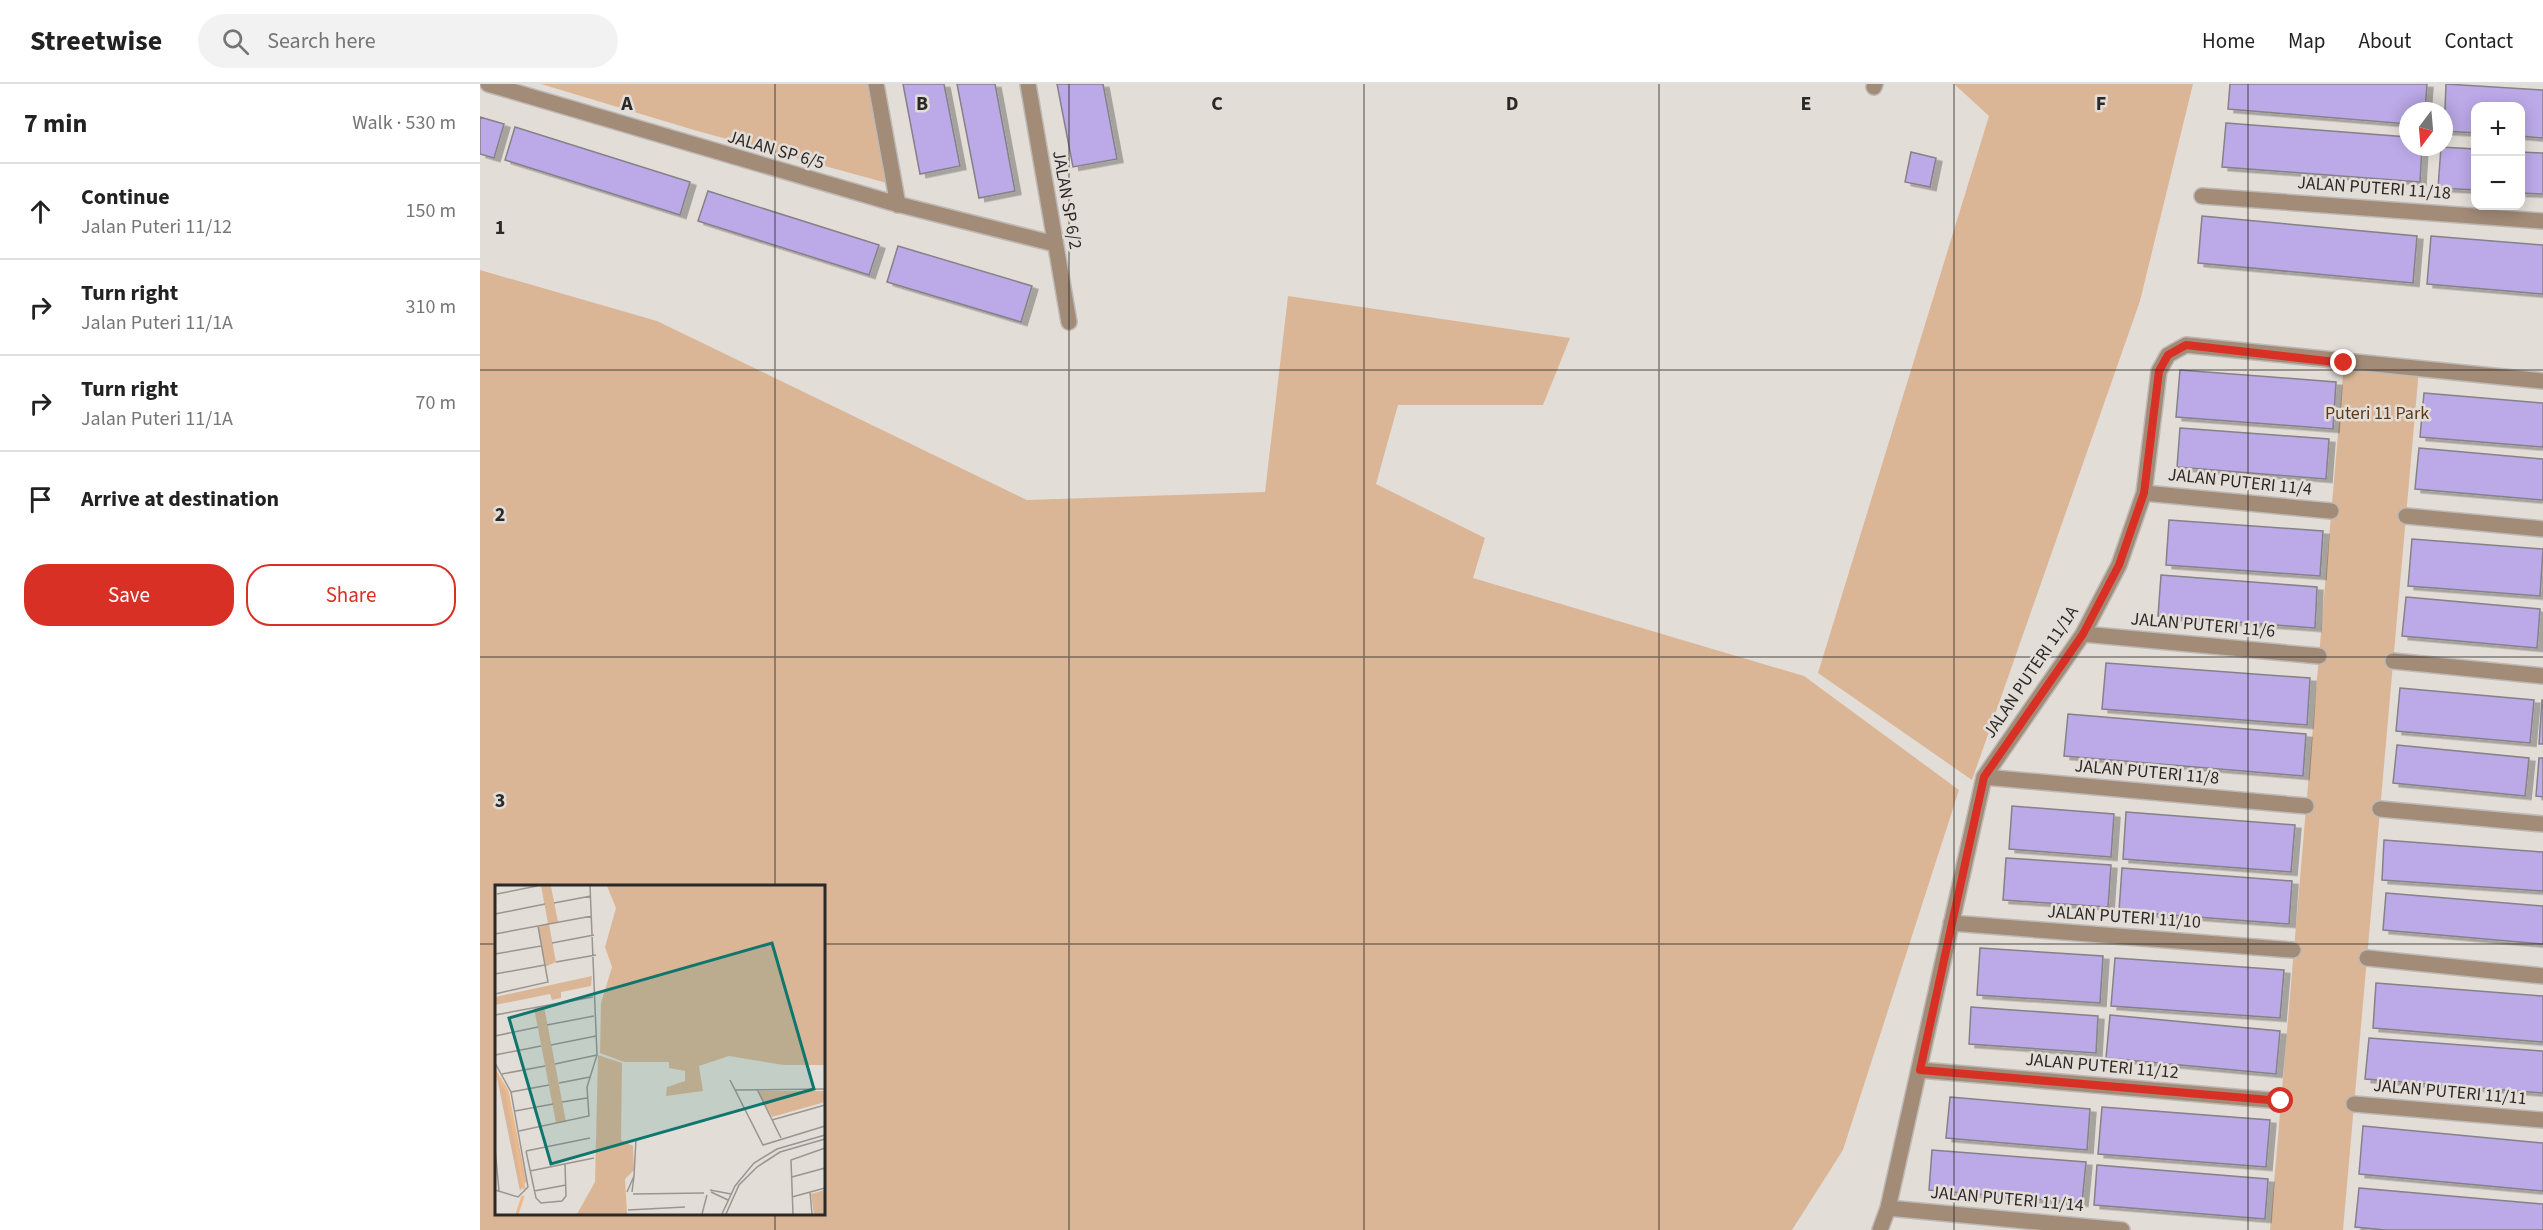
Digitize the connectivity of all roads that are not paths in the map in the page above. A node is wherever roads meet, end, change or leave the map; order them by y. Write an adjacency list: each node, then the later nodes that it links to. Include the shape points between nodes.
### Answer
1 (488, 84): 5 (street, JALAN SP 6/5)
2 (876, 84): 5 (street)
3 (1028, 84): 7 (street, JALAN SP 6/2)
4 (2202, 196): 6 (street, JALAN PUTERI 11/18)
5 (898, 204): 7 (street, JALAN SP 6/5)
6 (2543, 221)
7 (1055, 243): 8 (street, JALAN SP 6/2)
8 (1069, 322)
9 (2543, 381): 10 (street, JALAN PUTERI 11/1A, via 2186,345 2168,355 2159,371)
10 (2144, 493): 11 (street, JALAN PUTERI 11/4); 14 (street, JALAN PUTERI 11/1A, via 2119,565)
11 (2331, 511)
12 (2406, 516): 13 (street)
13 (2543, 529)
14 (2083, 634): 15 (street, JALAN PUTERI 11/6); 18 (street, JALAN PUTERI 11/1A)
15 (2319, 656)
16 (2393, 661): 17 (street)
17 (2543, 676)
18 (1984, 777): 19 (street, JALAN PUTERI 11/8); 22 (street, JALAN PUTERI 11/1A)
19 (2306, 806)
20 (2380, 809): 21 (street)
21 (2543, 824)
22 (1951, 923): 23 (street, JALAN PUTERI 11/10); 26 (street, JALAN PUTERI 11/1A)
23 (2294, 950)
24 (2367, 958): 25 (street)
25 (2543, 976)
26 (1920, 1070): 27 (street, JALAN PUTERI 11/12); 30 (street, JALAN PUTERI 11/1A)
27 (2281, 1101)
28 (2354, 1104): 29 (street, JALAN PUTERI 11/11)
29 (2543, 1120)
30 (1888, 1208): 31 (street, JALAN PUTERI 11/1A); 32 (street, JALAN PUTERI 11/14)
31 (1880, 1230)
32 (2122, 1230)

